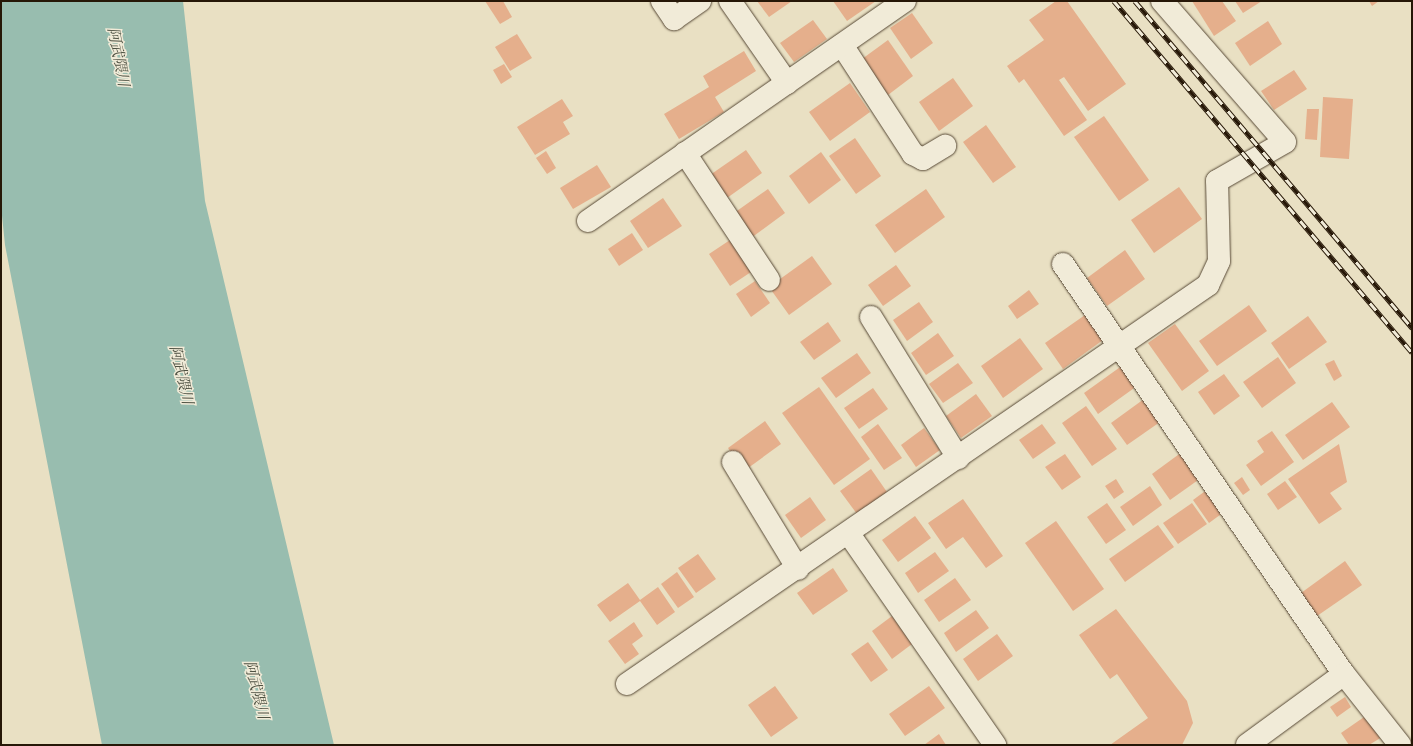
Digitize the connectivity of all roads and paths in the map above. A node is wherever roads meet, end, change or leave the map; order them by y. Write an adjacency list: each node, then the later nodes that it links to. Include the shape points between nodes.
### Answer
1 (662, 1): 2 (street, via 674,19)
2 (700, 1)
3 (730, 1): 7 (street)
4 (905, 1): 6 (street)
5 (1162, 1): 14 (street, via 1284,142 1217,181 1218,261 1208,285)
6 (842, 45): 7 (street); 8 (street, via 913,154 923,159)
7 (787, 83): 9 (street)
8 (945, 146)
9 (686, 153): 10 (street); 12 (street)
10 (588, 221)
11 (1063, 264): 14 (street)
12 (769, 280)
13 (871, 317): 15 (street)
14 (1121, 346): 15 (street); 19 (street)
15 (958, 458): 17 (street)
16 (732, 462): 18 (street)
17 (849, 534): 18 (street); 21 (street)
18 (798, 569): 20 (street)
19 (1344, 674): 22 (street); 23 (street)
20 (627, 684)
21 (995, 745)
22 (1247, 745)
23 (1400, 745)

